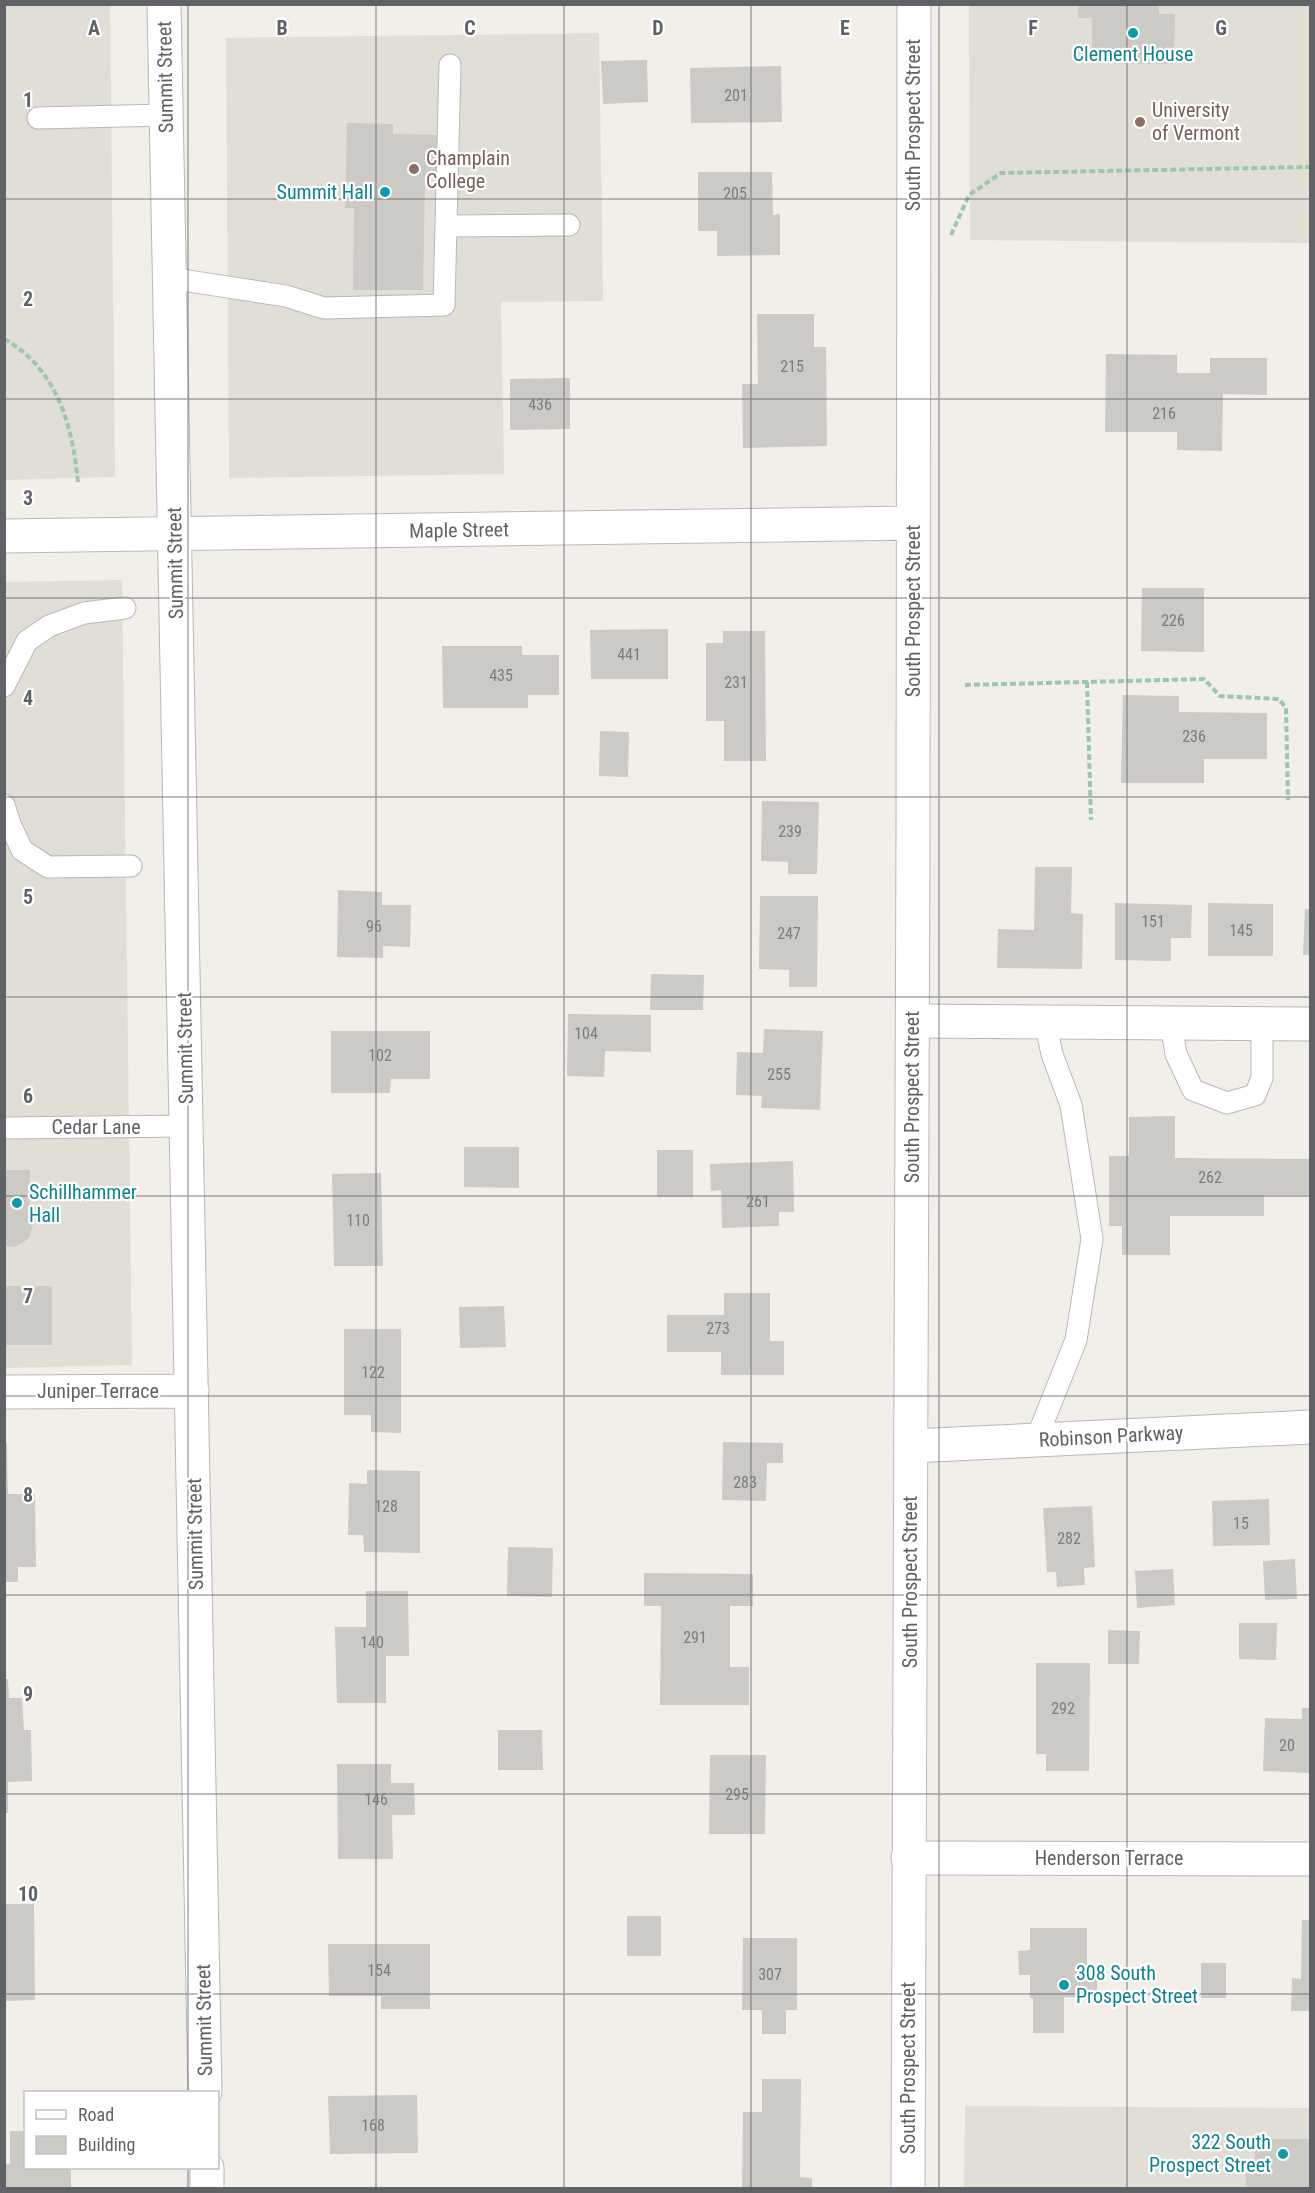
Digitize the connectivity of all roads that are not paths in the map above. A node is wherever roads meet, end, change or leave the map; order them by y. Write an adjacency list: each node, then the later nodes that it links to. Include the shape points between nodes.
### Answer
1 (164, 4): 4 (street, Summit Street)
2 (914, 4): 9 (street, South Prospect Street)
3 (450, 65): 7 (lane)
4 (166, 115): 5 (lane); 8 (street, Summit Street)
5 (38, 118)
6 (569, 225): 7 (lane)
7 (447, 226): 8 (lane, via 444,305 324,308 286,296)
8 (169, 278): 10 (street, Summit Street)
9 (913, 524): 10 (street, Maple Street); 16 (street, South Prospect Street)
10 (174, 533): 11 (street, Maple Street); 21 (street, Summit Street)
11 (4, 536)
12 (125, 608): 13 (lane, via 84,612 50,626 27,641)
13 (4, 686)
14 (4, 805): 15 (lane, via 22,849 48,867)
15 (131, 866)
16 (913, 1021): 17 (street); 27 (street, South Prospect Street)
17 (1045, 1022): 18 (street); 26 (lane, via 1071,1105 1092,1239 1076,1340)
18 (1171, 1023): 19 (street); 19 (lane, via 1176,1054 1193,1090 1227,1103 1255,1095 1262,1078)
19 (1262, 1023): 20 (street)
20 (1311, 1024)
21 (187, 1126): 22 (lane, Cedar Lane); 23 (street, Summit Street)
22 (4, 1128)
23 (192, 1391): 24 (street, Juniper Terrace); 30 (street, Summit Street)
24 (4, 1392)
25 (1311, 1426): 26 (street, Robinson Parkway)
26 (1036, 1440): 27 (street, Robinson Parkway)
27 (911, 1446): 28 (street, South Prospect Street)
28 (908, 1858): 29 (street, Henderson Terrace); 33 (street, South Prospect Street)
29 (1311, 1859)
30 (206, 2091)
31 (207, 2169): 32 (street)
32 (207, 2188)
33 (908, 2188)

